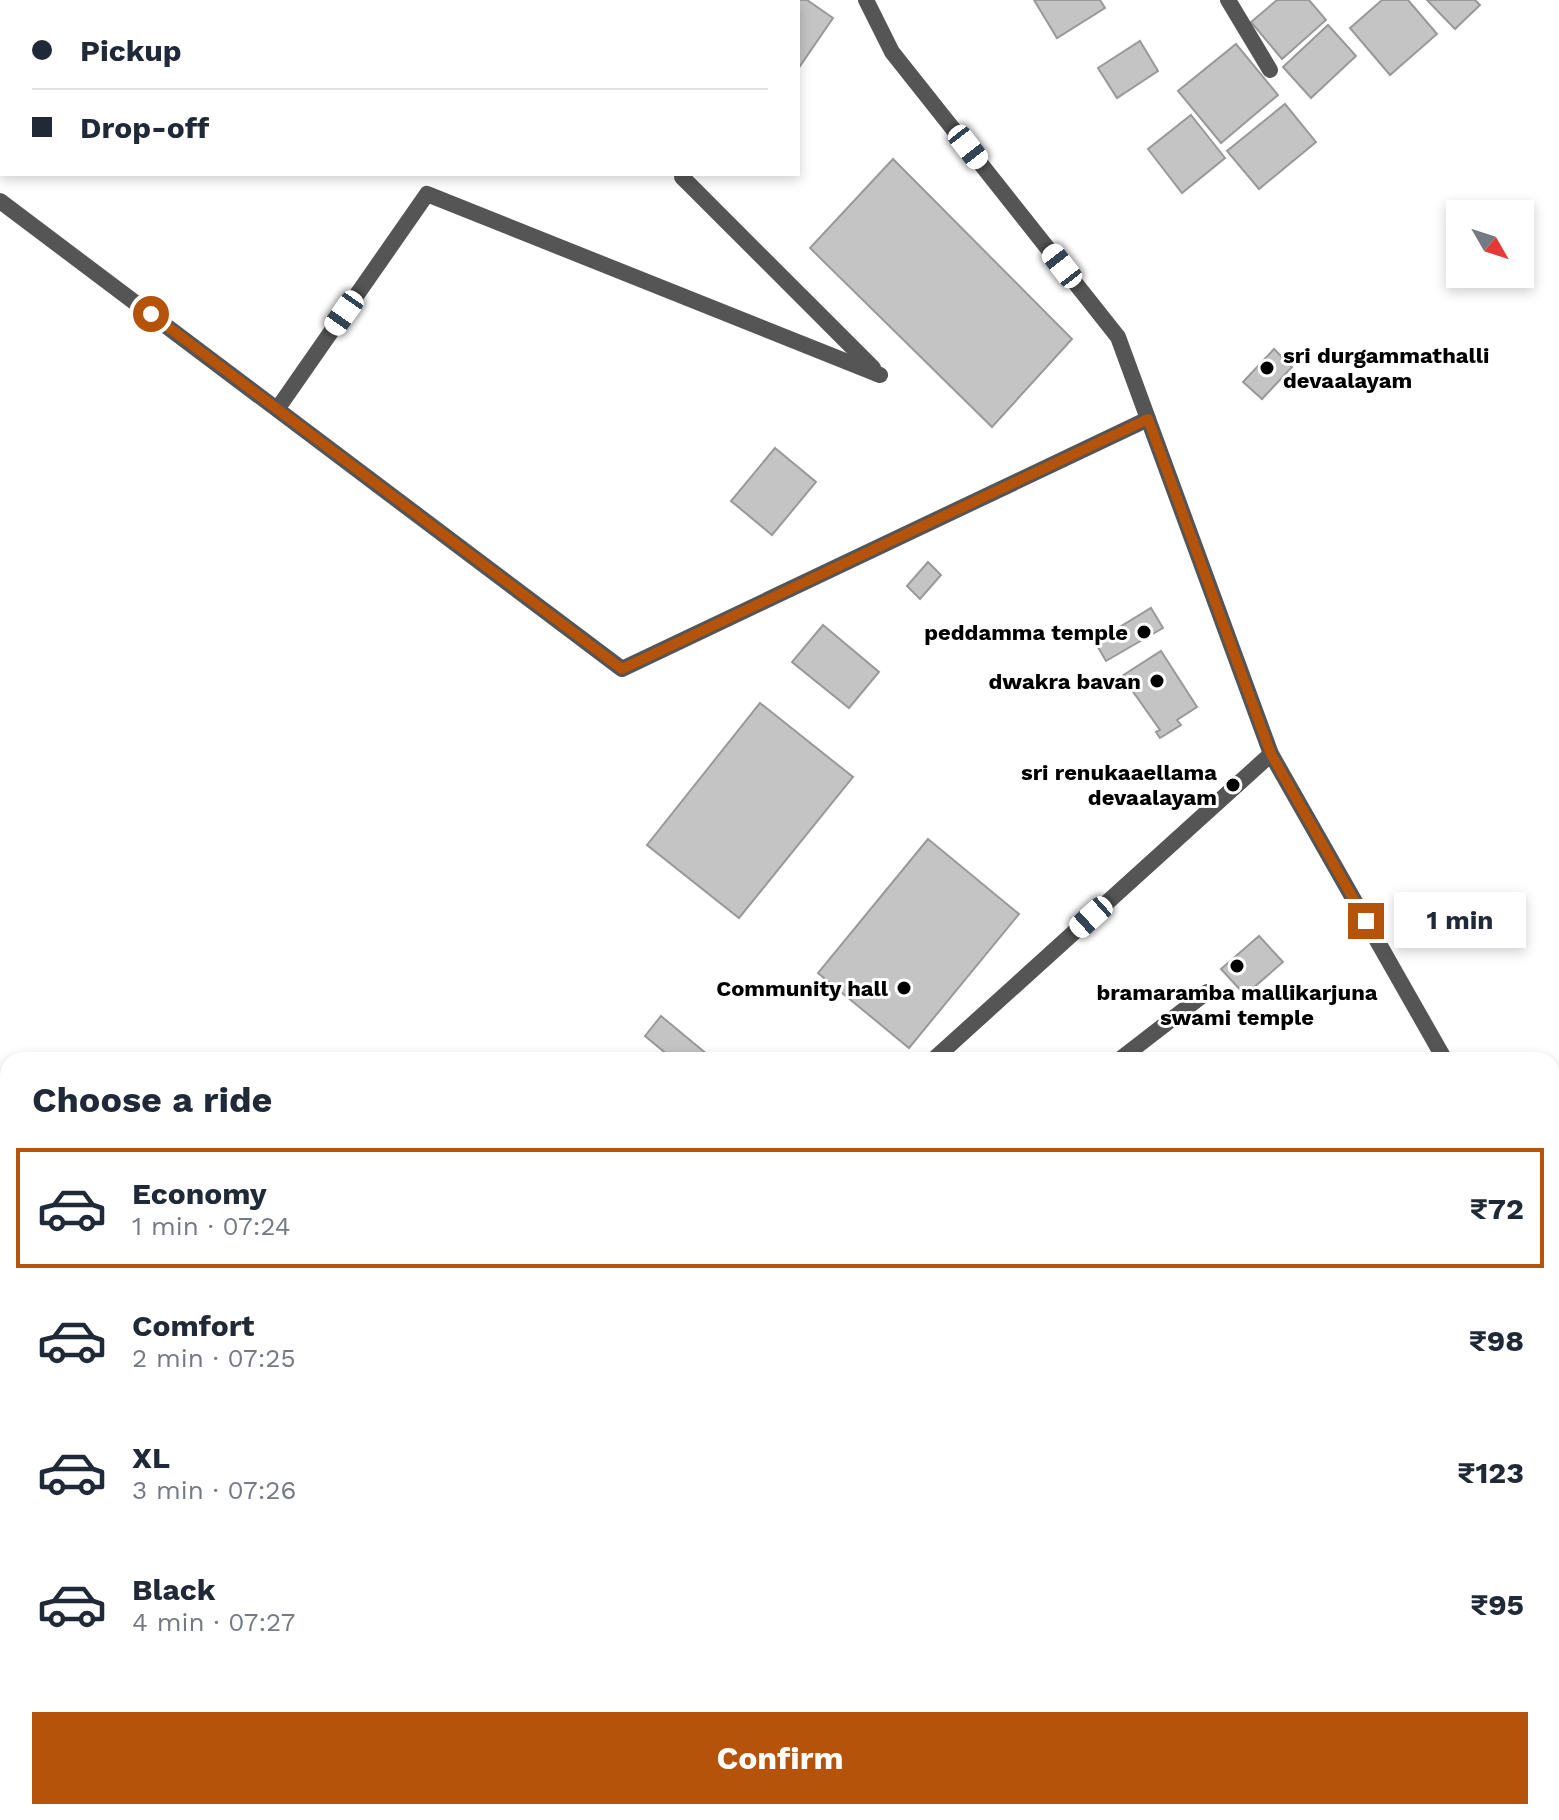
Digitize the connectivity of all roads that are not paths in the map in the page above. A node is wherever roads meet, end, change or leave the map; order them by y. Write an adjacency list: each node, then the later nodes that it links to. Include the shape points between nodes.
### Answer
1 (866, 0): 7 (street, via 892,52 1118,337)
2 (1228, 0): 3 (street)
3 (1270, 70)
4 (682, 177): 6 (street, via 880,375 427,194)
5 (0, 201): 6 (street)
6 (278, 408): 7 (street, via 622,669)
7 (1148, 419): 8 (street)
8 (1271, 754): 10 (street); 12 (street)
9 (1207, 992): 11 (street)
10 (942, 1052)
11 (1129, 1052)
12 (1440, 1052)

